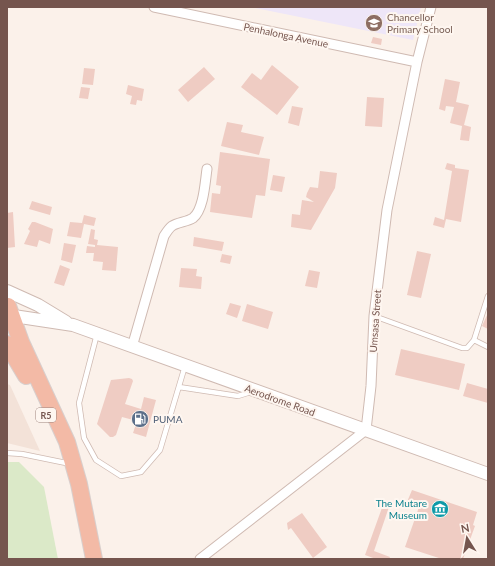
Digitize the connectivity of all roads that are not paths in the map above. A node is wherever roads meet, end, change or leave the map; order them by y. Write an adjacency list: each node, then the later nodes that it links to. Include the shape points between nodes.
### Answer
1 (154, 7): 3 (street, Penhalonga Avenue)
2 (431, 7): 3 (street, Umsasa Street)
3 (417, 62): 7 (street, Umsasa Street, via 387,210)
4 (207, 169): 12 (street, via 200,208 194,217 173,226 164,236)
5 (488, 296): 10 (lane)
6 (8, 305): 8 (street, Aerodrome Road); 8 (street, Aerodrome Road, via 38,305); 22 (highway, R5, via 21,342 67,442 79,484)
7 (374, 316): 10 (lane, via 462,348 467,348); 17 (street, Umsasa Street)
8 (73, 326): 9 (street, Aerodrome Road)
9 (97, 334): 12 (street, Aerodrome Road); 15 (lane, via 79,403 84,438 96,460 121,476 141,472 160,450)
10 (474, 340): 13 (lane)
11 (7, 344): 19 (highway, R5, via 38,398)
12 (132, 347): 14 (street, Aerodrome Road)
13 (488, 347)
14 (185, 366): 15 (lane); 16 (street, Aerodrome Road)
15 (178, 387): 16 (lane, via 238,396)
16 (254, 390): 17 (street, Aerodrome Road)
17 (366, 430): 20 (street, Aerodrome Road); 23 (street)
18 (7, 453): 19 (lane)
19 (66, 463): 21 (highway, R5)
20 (488, 474)
21 (85, 559)
22 (94, 559)
23 (200, 559)

